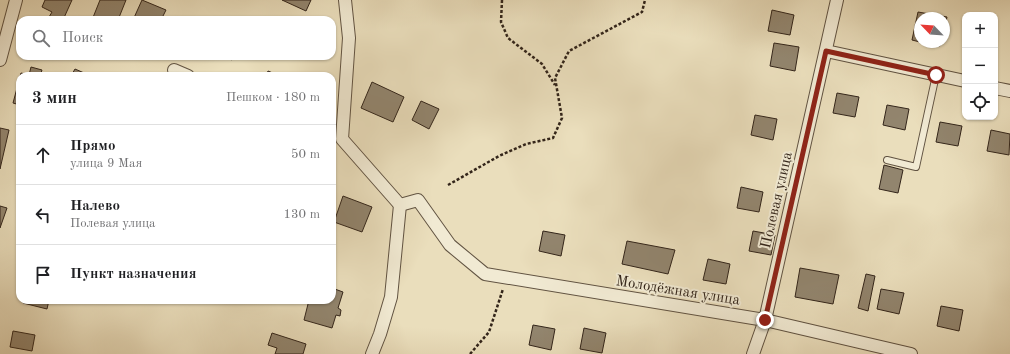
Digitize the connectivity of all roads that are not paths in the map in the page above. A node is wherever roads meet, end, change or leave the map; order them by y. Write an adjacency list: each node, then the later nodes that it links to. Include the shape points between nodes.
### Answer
1 (16, 0): 5 (street)
2 (345, 0): 12 (street, via 349,38)
3 (837, 0): 4 (street, Полевая улица)
4 (826, 51): 8 (street); 15 (street, Полевая улица)
5 (0, 60)
6 (174, 70): 7 (street)
7 (179, 72)
8 (936, 75): 9 (street); 13 (lane, via 916,166)
9 (962, 81)
10 (998, 89): 11 (street)
11 (1010, 91)
12 (337, 137): 14 (street)
13 (887, 160)
14 (400, 205): 15 (street, Молодёжная улица, via 418,200 450,245 485,274); 16 (street, via 391,297)
15 (765, 320): 17 (street, Полевая улица); 18 (street, Молодёжная улица)
16 (372, 354)
17 (752, 354)
18 (911, 354)

